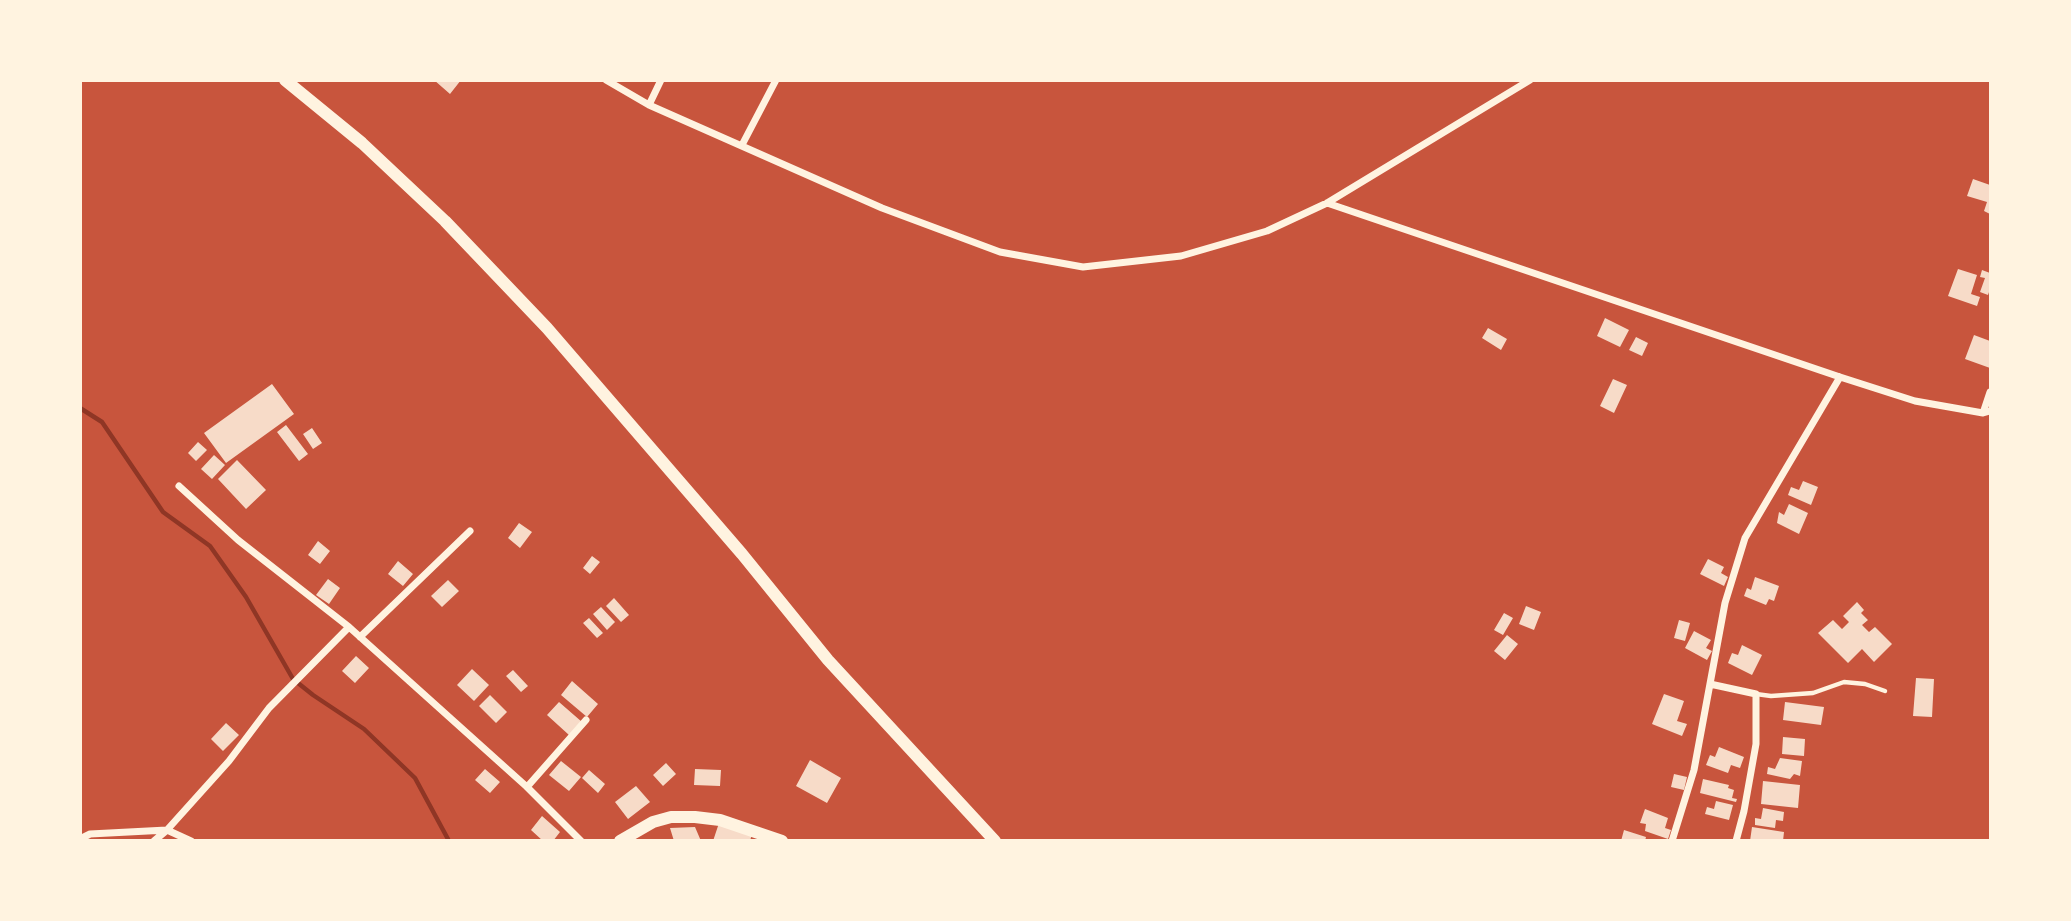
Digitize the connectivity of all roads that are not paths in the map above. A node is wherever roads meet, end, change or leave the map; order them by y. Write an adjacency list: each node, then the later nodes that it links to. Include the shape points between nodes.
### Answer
1 (285, 80): 28 (main road, via 362,143 445,221 547,328 828,660)
2 (606, 80): 6 (street)
3 (661, 80): 6 (street)
4 (776, 80): 7 (street)
5 (1530, 80): 8 (street)
6 (649, 104): 7 (street)
7 (742, 145): 8 (street, via 882,208 1000,252 1083,267 1181,256 1267,231)
8 (1326, 203): 9 (street)
9 (1840, 377): 11 (street, via 1915,401); 16 (street, via 1745,538 1725,603)
10 (1990, 392): 11 (street)
11 (1987, 412)
12 (179, 486): 14 (street, via 238,540)
13 (470, 531): 15 (street)
14 (349, 627): 15 (street); 21 (street, via 269,708)
15 (360, 637): 20 (street)
16 (1710, 684): 18 (street); 29 (street, via 1694,770)
17 (1885, 691): 18 (lane, via 1844,682 1813,693)
18 (1756, 694): 30 (street, via 1756,744)
19 (586, 720): 20 (street)
20 (527, 787): 25 (street)
21 (167, 830): 22 (street, via 90,834); 23 (street); 24 (street)
22 (80, 839)
23 (154, 841)
24 (191, 841)
25 (581, 841)
26 (620, 841): 27 (main road, via 653,822 695,817 720,820)
27 (782, 841)
28 (995, 841)
29 (1672, 841)
30 (1736, 841)

